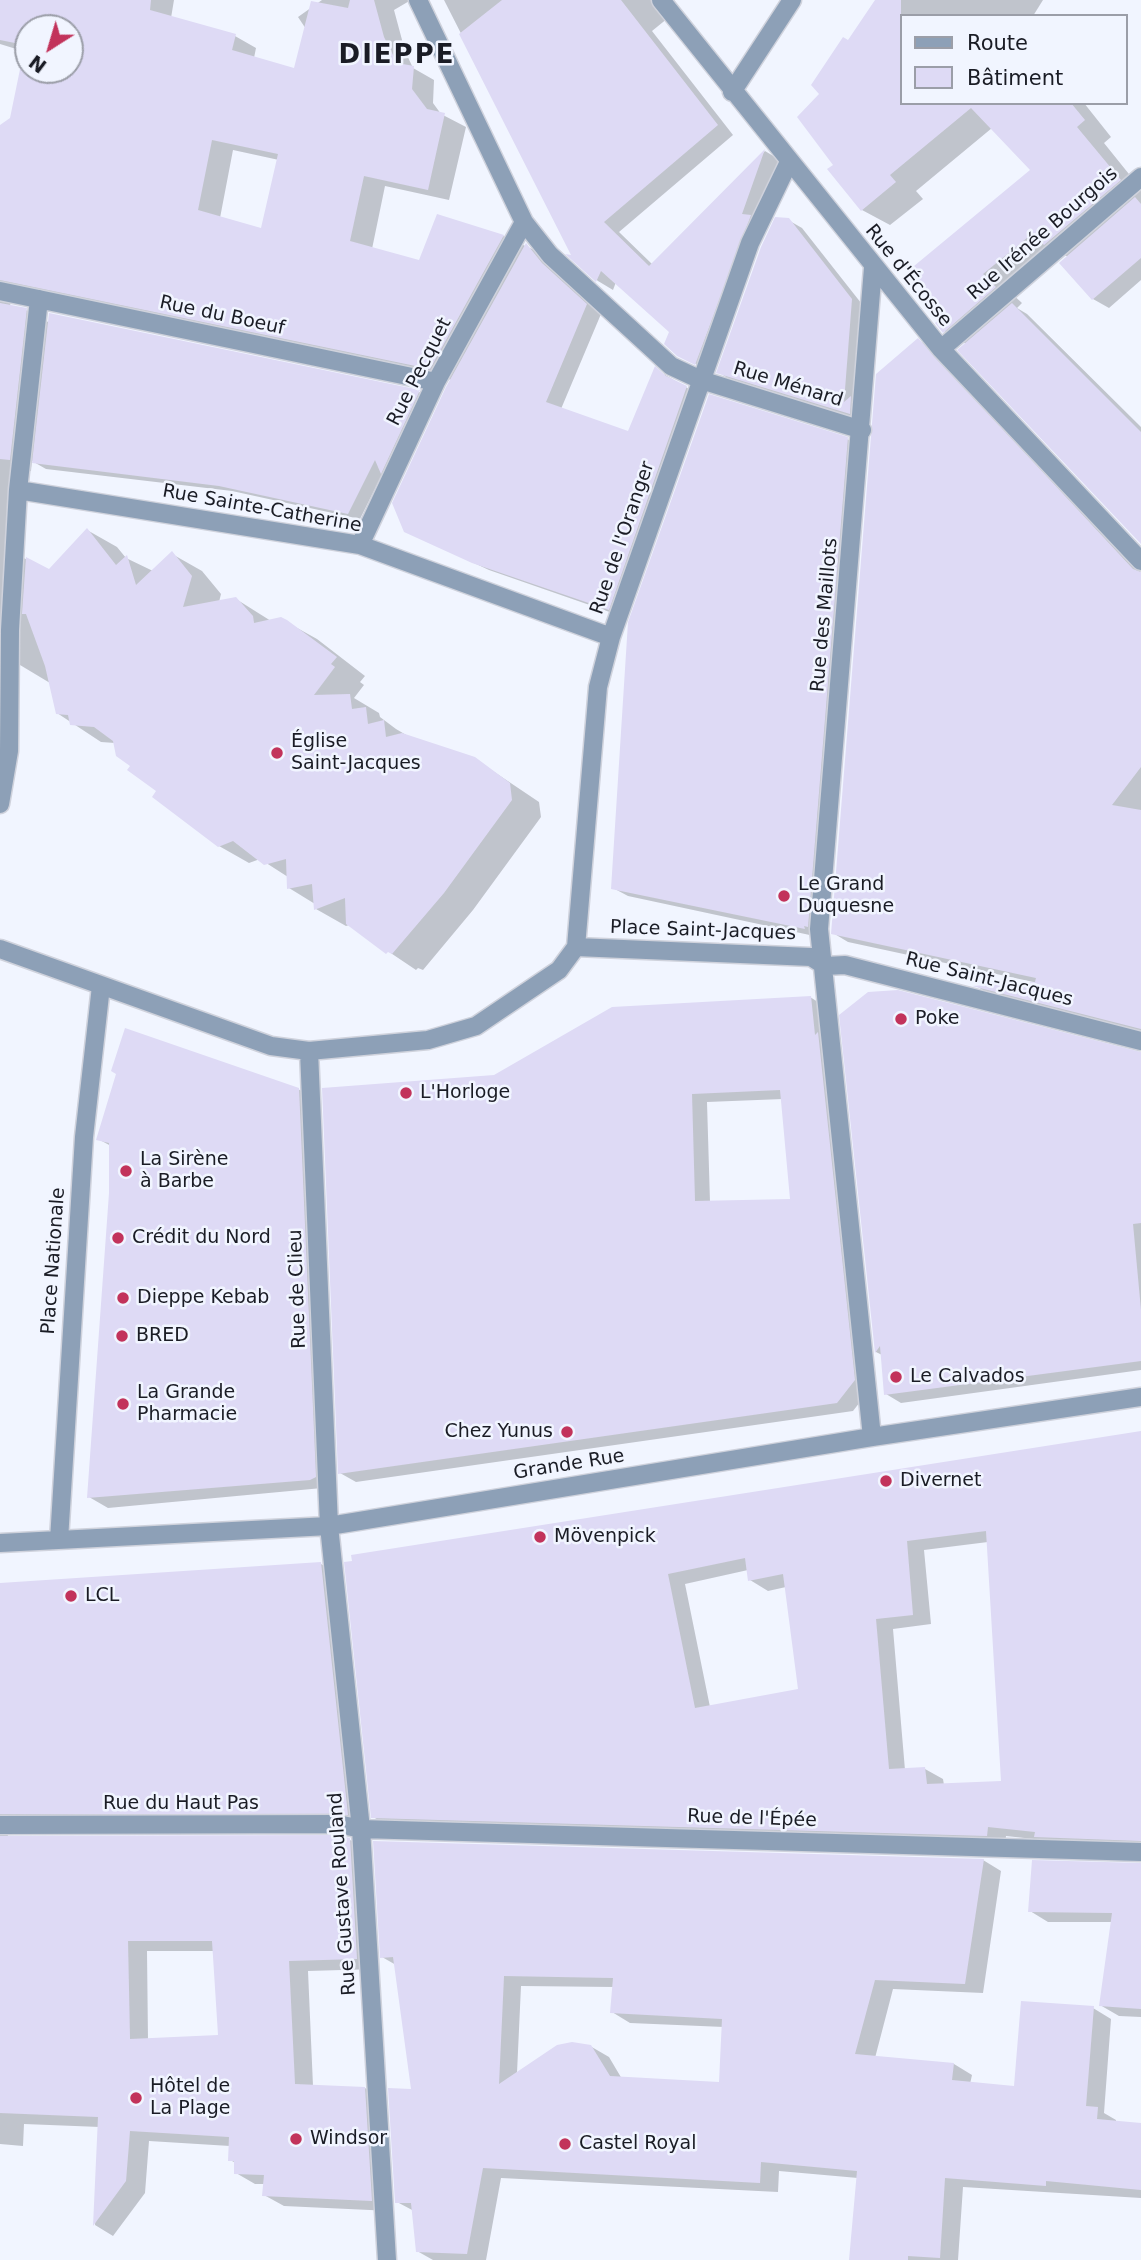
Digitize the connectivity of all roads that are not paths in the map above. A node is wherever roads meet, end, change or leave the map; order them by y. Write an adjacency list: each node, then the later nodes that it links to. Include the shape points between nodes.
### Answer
1 (418, 0): 7 (street, Rue Ménard)
2 (661, 0): 4 (street, Rue d'Écosse)
3 (792, 0): 4 (street)
4 (732, 92): 5 (street, Rue d'Écosse)
5 (789, 162): 8 (street, Rue d'Écosse); 12 (street, Rue de l'Oranger, via 750,243)
6 (1141, 177): 11 (street, Rue Irénée Bourgois)
7 (524, 222): 12 (street, Rue Ménard, via 550,255 671,366); 13 (street, Rue Pecquet)
8 (873, 268): 11 (street, Rue d'Écosse); 14 (street, Rue des Maillots)
9 (0, 291): 10 (street, Rue du Boeuf)
10 (39, 299): 13 (street, Rue du Boeuf); 15 (street)
11 (941, 349): 17 (street, Rue d'Écosse)
12 (701, 380): 14 (street, Rue Ménard); 18 (street, Rue de l'Oranger)
13 (436, 382): 16 (street, Rue Pecquet)
14 (862, 430): 23 (street, Rue des Maillots, via 819,929)
15 (18, 490): 16 (street, Rue Sainte-Catherine); 19 (street)
16 (360, 545): 18 (street, Rue Sainte-Catherine)
17 (1141, 561)
18 (611, 638): 21 (street, Rue de l'Oranger, via 598,687)
19 (4, 751): 20 (street)
20 (0, 804)
21 (576, 947): 23 (street, Place Saint-Jacques, via 811,957); 26 (street, via 559,970 476,1026 428,1040)
22 (0, 949): 24 (street)
23 (825, 966): 25 (street, Rue Saint-Jacques, via 845,965); 28 (street, Rue des Maillots)
24 (101, 986): 26 (street, via 271,1046); 30 (street, Place Nationale, via 79,1201)
25 (1141, 1041)
26 (309, 1051): 29 (street, Rue de Clieu)
27 (1141, 1397): 28 (street, Grande Rue)
28 (872, 1437): 29 (street, Grande Rue)
29 (328, 1526): 30 (street, Grande Rue); 33 (street, Rue Gustave Rouland)
30 (59, 1540): 31 (street, Grande Rue)
31 (0, 1543)
32 (0, 1825): 33 (street, Rue du Haut Pas, via 338,1824)
33 (361, 1829): 34 (street, Rue de l'Épée); 35 (street, Rue Gustave Rouland)
34 (1141, 1852)
35 (387, 2260)

